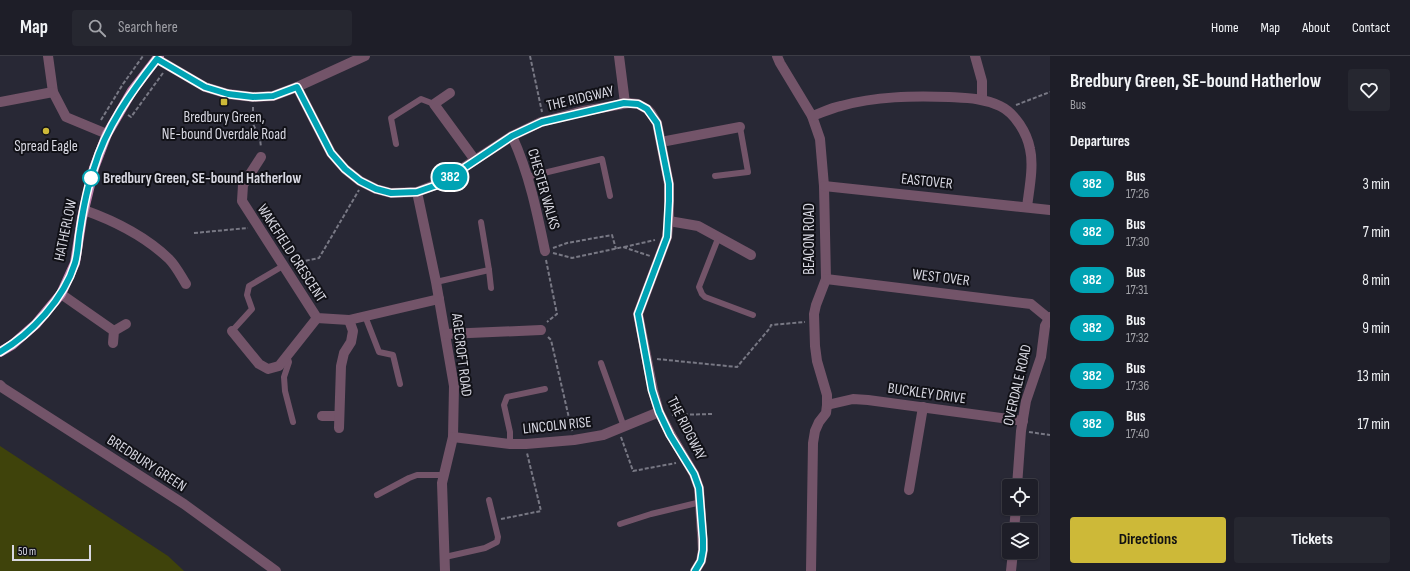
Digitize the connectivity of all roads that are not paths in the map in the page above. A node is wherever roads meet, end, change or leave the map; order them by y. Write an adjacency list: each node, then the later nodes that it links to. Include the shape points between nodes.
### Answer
1 (48, 56): 8 (street)
2 (365, 56): 7 (street)
3 (619, 56): 12 (street)
4 (778, 56): 14 (street, BEACON ROAD)
5 (975, 56): 10 (street, via 982,81)
6 (158, 57): 7 (street, via 205,87 228,94 273,96); 16 (main road, HATHERLOW, via 132,91)
7 (297, 87): 25 (street, THE RIDGWAY, via 331,153 345,169 376,189 391,193)
8 (53, 92): 11 (street); 16 (street, via 66,117)
9 (450, 93): 13 (street)
10 (982, 99): 14 (street, via 922,96 892,98 840,106); 27 (street, via 1001,106 1013,116 1023,130 1030,150 1031,172)
11 (0, 102)
12 (624, 103): 17 (street, THE RIDGWAY, via 539,123); 18 (street, THE RIDGWAY, via 638,104 651,113 657,123)
13 (434, 104): 19 (lane, via 421,99 391,118); 21 (street)
14 (812, 116): 24 (street, BEACON ROAD, via 820,139)
15 (740, 127): 18 (street); 22 (lane, via 748,172)
16 (107, 134): 28 (main road, HATHERLOW, via 94,168)
17 (512, 136): 21 (street, THE RIDGWAY); 23 (street, CHESTER WALKS)
18 (661, 142): 30 (street, THE RIDGWAY, via 669,184)
19 (396, 144)
20 (261, 157): 35 (street, WAKEFIELD CRESCENT, via 243,185 242,201)
21 (475, 160): 25 (street, THE RIDGWAY, via 440,184)
22 (715, 176)
23 (527, 177): 26 (lane, via 602,159); 33 (street, CHESTER WALKS, via 533,193)
24 (824, 186): 27 (street, EASTOVER); 37 (street, BEACON ROAD)
25 (417, 192): 38 (street, AGECROFT ROAD)
26 (610, 196)
27 (1027, 207): 29 (street)
28 (84, 210): 39 (street, via 111,220 148,243 169,260); 41 (main road, HATHERLOW, via 75,264)
29 (1050, 210)
30 (669, 221): 32 (street, via 698,226); 62 (street, THE RIDGWAY, via 667,237 638,314 652,390)
31 (481, 222): 36 (lane)
32 (719, 236): 34 (street); 43 (lane, via 700,290 705,297)
33 (545, 251)
34 (751, 255)
35 (283, 266): 45 (street, WAKEFIELD CRESCENT); 51 (lane, via 249,286 247,295 252,309)
36 (489, 270): 38 (lane); 40 (lane)
37 (826, 279): 46 (street, WEST OVER, via 1031,304); 60 (street, BEACON ROAD, via 814,314 817,361)
38 (436, 282): 42 (street, AGECROFT ROAD)
39 (186, 284)
40 (491, 288)
41 (61, 294): 50 (street); 54 (main road, HATHERLOW, via 36,324)
42 (439, 299): 44 (street, WAKEFIELD CRESCENT); 52 (street, AGECROFT ROAD)
43 (753, 315)
44 (366, 316): 47 (street, WAKEFIELD CRESCENT); 57 (lane, via 379,352 394,355)
45 (317, 318): 47 (street, WAKEFIELD CRESCENT); 55 (street)
46 (1049, 318): 66 (street, OVERDALE ROAD, via 1045,326 1041,357 1026,401)
47 (350, 320): 64 (street, via 353,331 341,366)
48 (126, 324): 50 (street)
49 (541, 330): 52 (street)
50 (114, 331): 53 (street)
51 (232, 331): 55 (street, via 259,364 268,369 279,366)
52 (446, 334): 69 (street, AGECROFT ROAD, via 454,386)
53 (113, 343)
54 (0, 352)
55 (287, 356): 65 (lane, via 289,362 284,377 285,391)
56 (601, 363): 68 (lane)
57 (400, 384)
58 (0, 385): 80 (street, BREDBURY GREEN, via 184,504)
59 (545, 389): 70 (lane, via 507,397 504,405)
60 (828, 405): 61 (street, BUCKLEY DRIVE, via 853,399); 83 (street, via 815,431 813,443)
61 (923, 407): 66 (street, BUCKLEY DRIVE); 73 (street)
62 (660, 414): 68 (street, LINCOLN RISE); 76 (street, THE RIDGWAY, via 697,481)
63 (322, 416): 64 (street)
64 (339, 416): 67 (street)
65 (293, 422)
66 (1022, 426): 72 (street, OVERDALE ROAD)
67 (339, 428)
68 (621, 428): 70 (street, LINCOLN RISE, via 604,435 574,440)
69 (453, 437): 70 (street, LINCOLN RISE); 71 (street, AGECROFT ROAD)
70 (510, 444)
71 (444, 474): 74 (lane, via 417,475); 78 (street, AGECROFT ROAD, via 442,483)
72 (1018, 479)
73 (909, 490)
74 (377, 495)
75 (489, 500): 78 (lane, via 497,542 485,548)
76 (701, 502): 77 (lane); 82 (street, THE RIDGWAY, via 703,550 701,561)
77 (620, 524)
78 (445, 557): 81 (street, AGECROFT ROAD)
79 (1012, 559): 84 (street)
80 (276, 571)
81 (445, 571)
82 (695, 571)
83 (811, 571)
84 (1011, 571)

